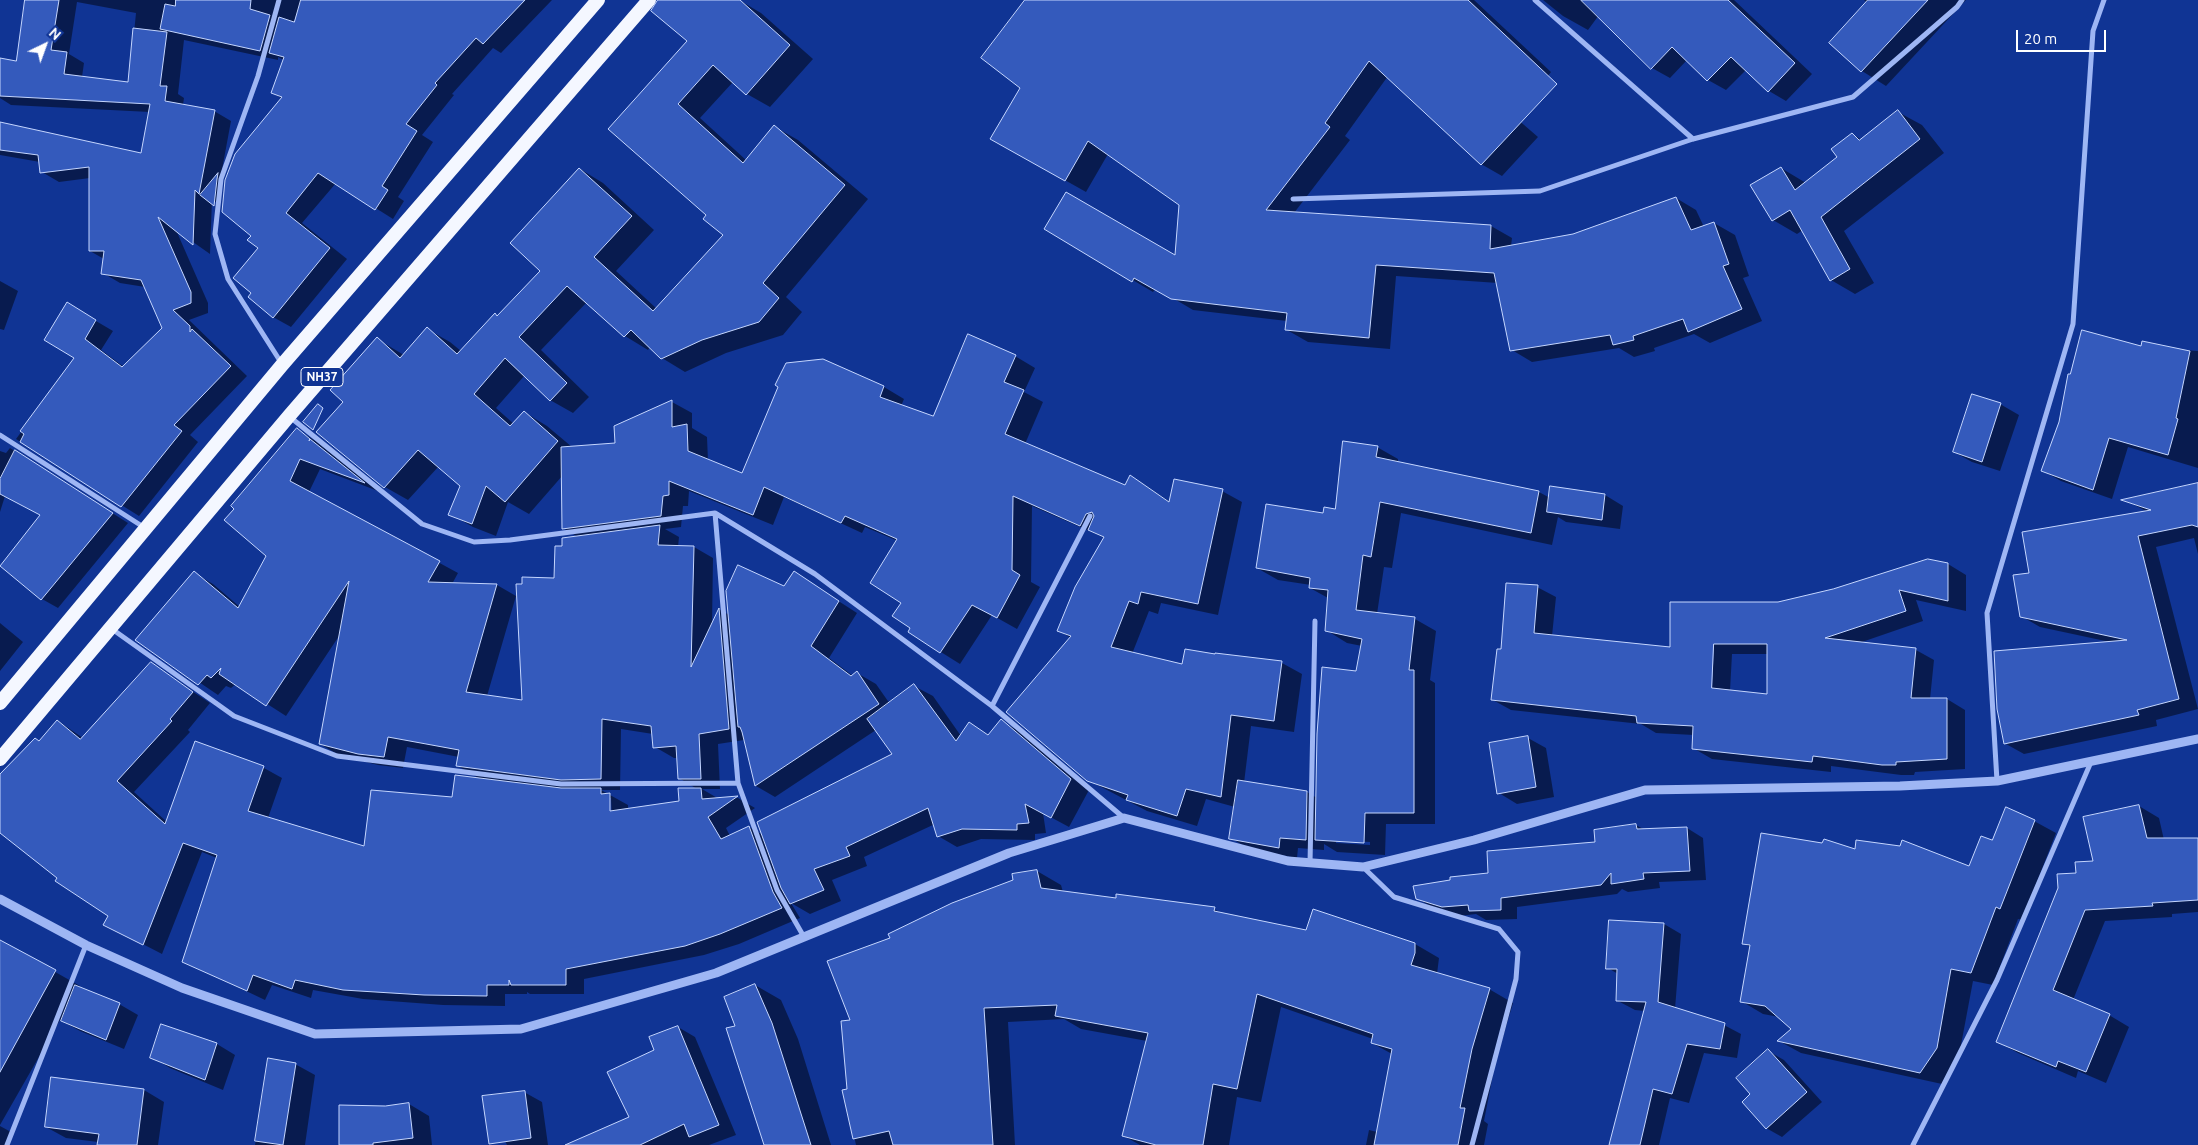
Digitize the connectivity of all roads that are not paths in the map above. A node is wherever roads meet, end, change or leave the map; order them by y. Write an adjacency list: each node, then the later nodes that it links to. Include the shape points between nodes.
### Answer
1 (279, 0): 9 (street, via 258,76 221,180 216,234 228,279)
2 (598, 0): 9 (highway, NH37)
3 (649, 0): 10 (highway, NH37)
4 (1535, 0): 7 (street)
5 (1962, 0): 7 (street, via 1853,97)
6 (2104, 0): 22 (street, via 2093,31 2073,324 1987,613)
7 (1693, 139): 8 (street, via 1540,191)
8 (1293, 199)
9 (282, 365): 14 (highway, NH37)
10 (288, 416): 12 (street, via 422,524 474,542); 16 (highway, NH37)
11 (0, 435): 14 (street)
12 (715, 513): 18 (street, via 815,574); 23 (street)
13 (1090, 516): 18 (street)
14 (146, 529): 17 (highway, NH37)
15 (1315, 621): 25 (street)
16 (111, 628): 20 (highway, NH37); 23 (street, via 234,716 337,756 561,784)
17 (0, 703)
18 (992, 706): 24 (street)
19 (2198, 739): 21 (street)
20 (0, 759)
21 (2091, 761): 22 (street); 32 (street, via 1997,980)
22 (1997, 781): 26 (street, via 1900,786 1645,790 1474,840)
23 (738, 782): 28 (street, via 777,890)
24 (1124, 818): 25 (street, via 1288,861); 28 (street, via 1009,853)
25 (1310, 862): 26 (street)
26 (1363, 867): 31 (street, via 1394,897 1499,929 1518,952 1516,979)
27 (0, 899): 29 (street)
28 (804, 937): 29 (street, via 716,973 521,1029 315,1034 182,988)
29 (86, 945): 30 (street)
30 (7, 1145)
31 (1472, 1145)
32 (1913, 1145)

